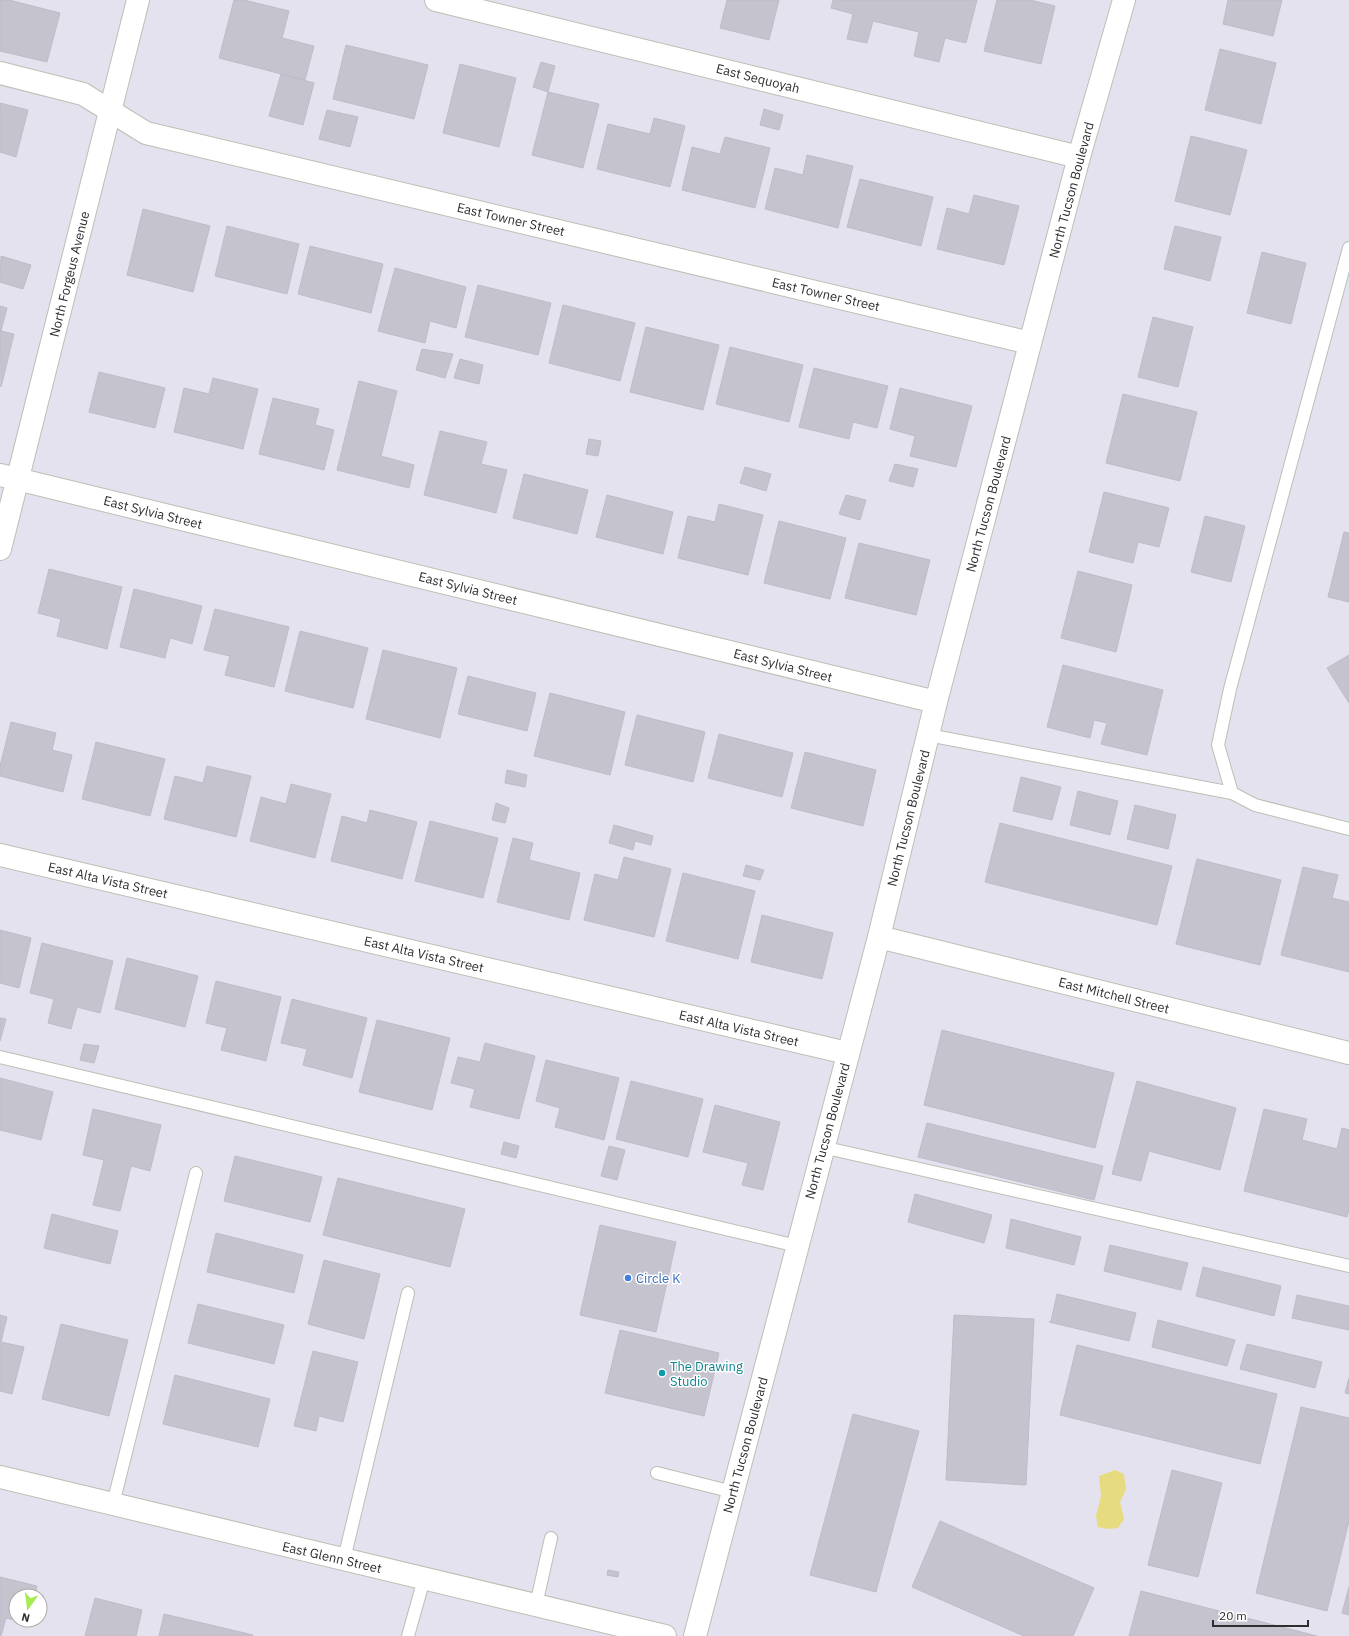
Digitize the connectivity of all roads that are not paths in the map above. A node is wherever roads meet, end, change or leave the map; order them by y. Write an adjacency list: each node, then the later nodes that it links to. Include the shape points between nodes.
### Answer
1 (138, 0): 5 (street, North Forgeus Avenue)
2 (436, 0): 6 (street, East Sequoyah)
3 (1124, 0): 6 (street, North Tucson Boulevard)
4 (0, 73): 5 (street, East Towner Street, via 84,94)
5 (110, 111): 8 (street, East Towner Street, via 146,133); 9 (street, North Forgeus Avenue)
6 (1079, 157): 8 (street, North Tucson Boulevard)
7 (1349, 248): 13 (lane, via 1230,689 1218,745)
8 (1030, 343): 11 (street, North Tucson Boulevard)
9 (9, 477): 10 (street, North Forgeus Avenue); 11 (street, East Sylvia Street)
10 (0, 548)
11 (936, 702): 12 (street, North Tucson Boulevard)
12 (928, 735): 13 (lane); 16 (street, North Tucson Boulevard)
13 (1232, 793): 14 (lane, via 1255,806)
14 (1349, 829)
15 (0, 855): 17 (street, East Alta Vista Street)
16 (879, 937): 17 (street, North Tucson Boulevard); 18 (street, East Mitchell Street)
17 (847, 1053): 20 (street, North Tucson Boulevard)
18 (1349, 1053)
19 (0, 1057): 22 (lane)
20 (822, 1147): 22 (street, North Tucson Boulevard); 23 (lane)
21 (196, 1173): 28 (lane)
22 (797, 1246): 27 (street, North Tucson Boulevard)
23 (1349, 1266)
24 (408, 1293): 30 (lane)
25 (657, 1473): 27 (lane)
26 (0, 1477): 28 (street, East Glenn Street)
27 (733, 1492): 35 (street, North Tucson Boulevard)
28 (113, 1504): 30 (street, East Glenn Street)
29 (550, 1538): 32 (lane)
30 (344, 1559): 31 (street, East Glenn Street)
31 (424, 1579): 32 (street, East Glenn Street); 33 (lane)
32 (536, 1605): 34 (street, East Glenn Street)
33 (408, 1636)
34 (665, 1636)
35 (695, 1636)

